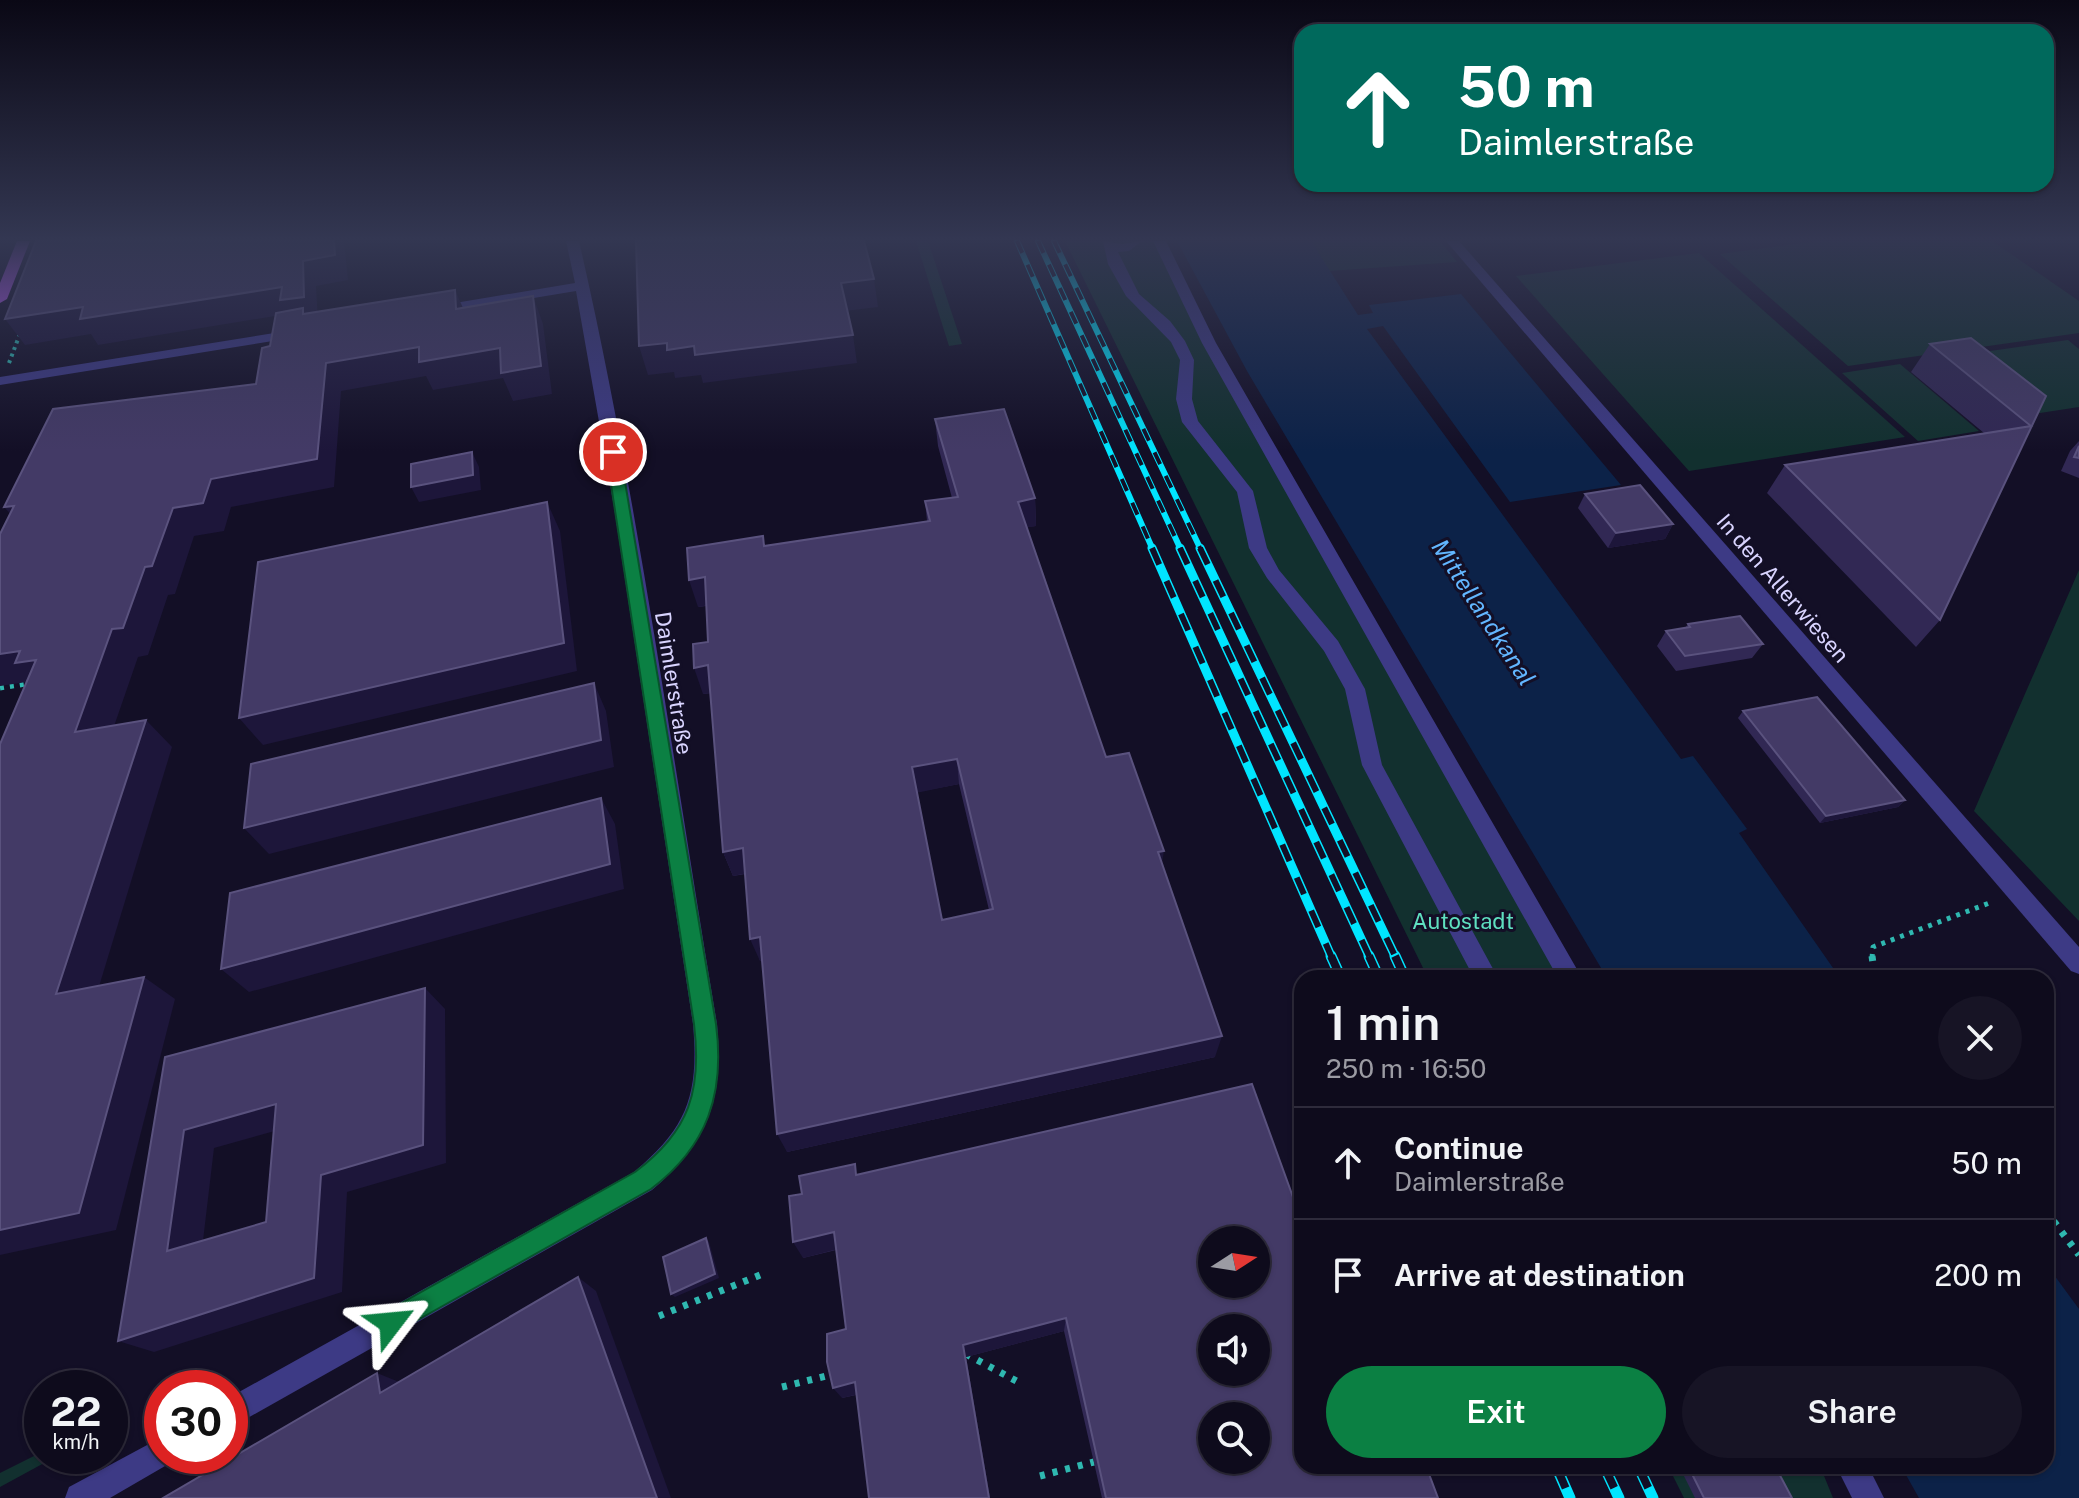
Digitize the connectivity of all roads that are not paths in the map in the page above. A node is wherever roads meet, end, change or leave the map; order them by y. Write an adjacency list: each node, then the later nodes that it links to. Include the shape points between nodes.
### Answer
1 (432, 311): 6 (street)
2 (587, 311): 12 (street, Daimlerstraße, via 705,1024 709,1075 700,1113 661,1167 643,1181)
3 (1150, 311): 10 (street, via 1178,341 1187,360 1184,399 1190,422 1245,491 1258,548 1331,646 1355,689 1372,765)
4 (1193, 311): 11 (street)
5 (1513, 311): 9 (street, In den Allerwiesen)
6 (425, 312)
7 (320, 330): 8 (street)
8 (1, 381)
9 (2079, 964)
10 (1482, 970)
11 (1565, 970)
12 (248, 1403)
13 (144, 1462): 15 (street)
14 (1856, 1474): 16 (street)
15 (80, 1498)
16 (1869, 1498)

